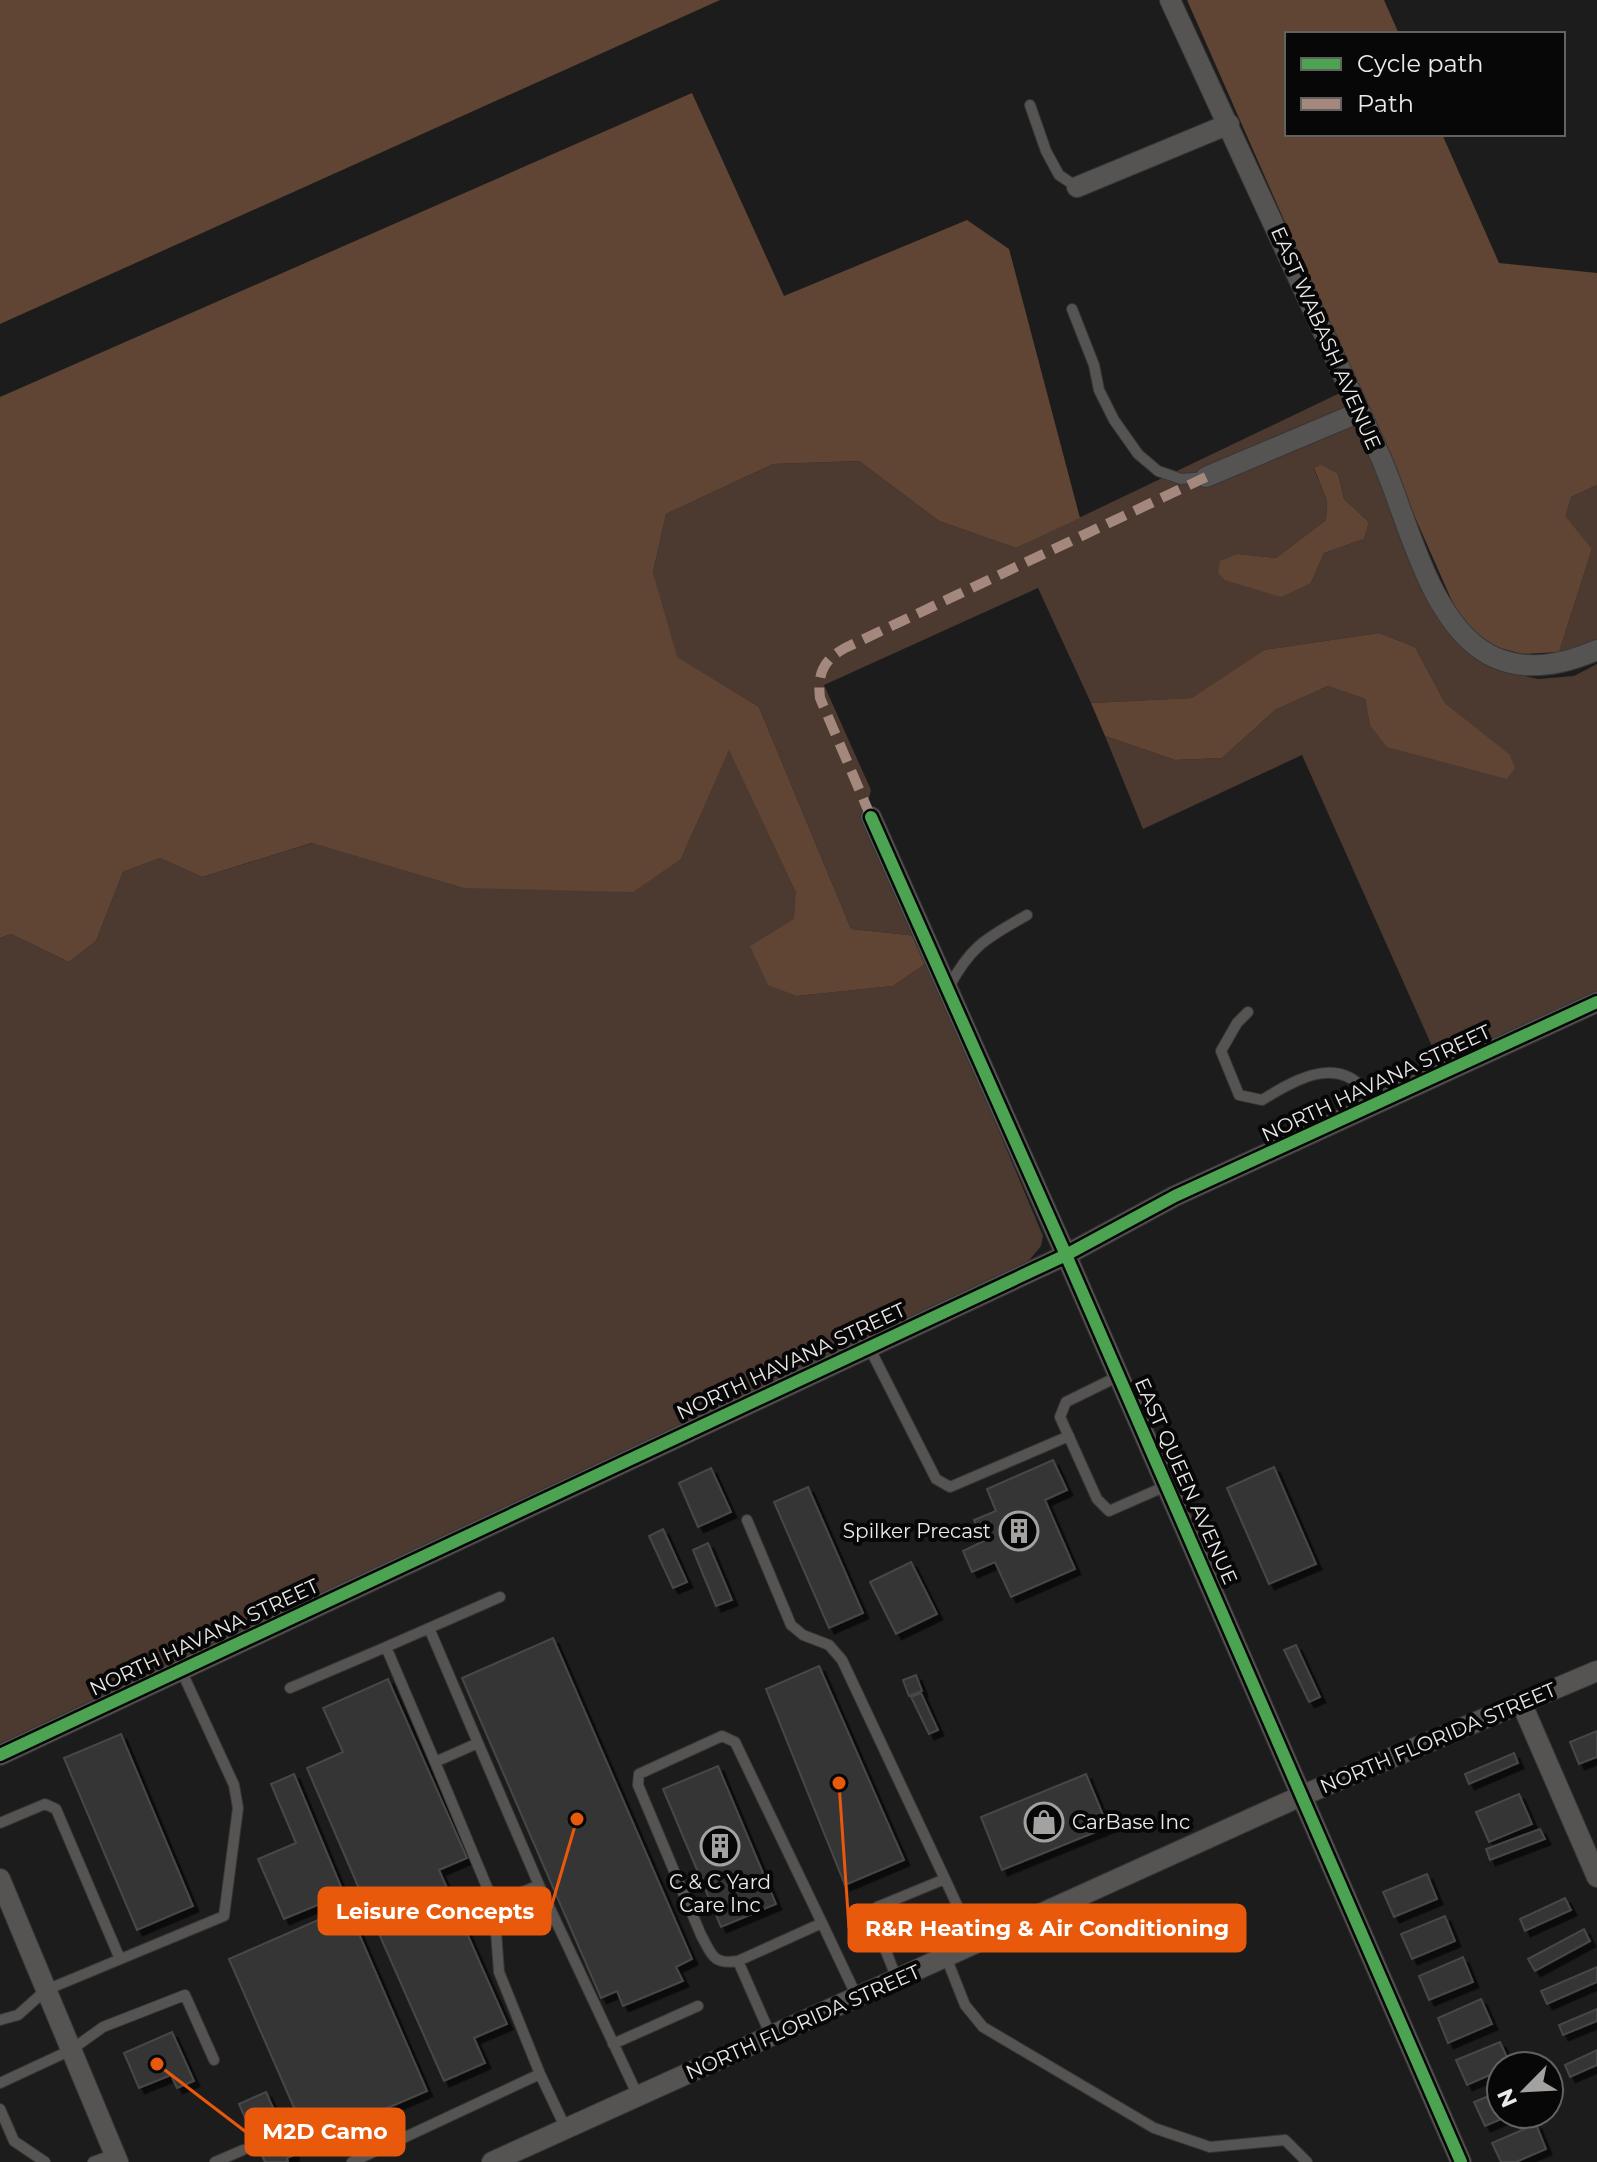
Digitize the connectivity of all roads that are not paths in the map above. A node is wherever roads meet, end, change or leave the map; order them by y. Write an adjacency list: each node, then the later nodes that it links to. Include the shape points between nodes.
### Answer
1 (1170, 0): 3 (street, EAST WABASH AVENUE)
2 (1030, 105): 4 (lane, via 1059,175)
3 (1229, 124): 4 (street); 6 (street, EAST WABASH AVENUE)
4 (1077, 187)
5 (1072, 309): 7 (lane, via 1099,390 1138,454 1158,471 1181,479)
6 (1360, 412): 7 (street); 8 (street, EAST WABASH AVENUE, via 1436,593 1464,636 1499,659 1528,666 1565,662)
7 (1206, 477)
8 (1597, 650)
9 (871, 817): 11 (street, EAST QUEEN AVENUE)
10 (1027, 915): 11 (lane, via 981,941)
11 (949, 988): 15 (street, EAST QUEEN AVENUE)
12 (1597, 1002): 14 (street, NORTH HAVANA STREET)
13 (1248, 1012): 14 (lane, via 1221,1051 1239,1095 1262,1100 1320,1072 1336,1073 1360,1084)
14 (1375, 1105): 15 (street, NORTH HAVANA STREET, via 1175,1196)
15 (1066, 1255): 16 (street, NORTH HAVANA STREET); 17 (street, EAST QUEEN AVENUE)
16 (869, 1347): 18 (lane, via 936,1479 950,1487); 24 (street, NORTH HAVANA STREET)
17 (1119, 1376): 18 (lane, via 1066,1402 1060,1417); 19 (street, EAST QUEEN AVENUE)
18 (1069, 1436): 19 (lane, via 1097,1499 1109,1511)
19 (1166, 1486): 31 (street, EAST QUEEN AVENUE)
20 (747, 1520): 35 (lane, via 791,1625 829,1645 842,1660)
21 (500, 1597): 22 (lane)
22 (429, 1628): 23 (lane); 28 (lane)
23 (386, 1647): 26 (lane); 30 (lane)
24 (181, 1670): 29 (street, NORTH HAVANA STREET); 41 (lane, via 234,1785 238,1808 224,1916)
25 (1597, 1671): 27 (street, NORTH FLORIDA STREET)
26 (290, 1688)
27 (1521, 1702): 31 (street, NORTH FLORIDA STREET); 33 (street)
28 (478, 1743): 30 (lane); 36 (lane)
29 (0, 1755)
30 (435, 1762): 37 (lane)
31 (1301, 1796): 39 (street, NORTH FLORIDA STREET); 65 (street, EAST QUEEN AVENUE)
32 (0, 1823): 41 (lane, via 45,1804 56,1809)
33 (1597, 1877)
34 (0, 1879): 44 (street)
35 (945, 1879): 39 (lane); 43 (lane, via 877,1907 873,1919)
36 (539, 1885): 37 (lane); 49 (lane)
37 (494, 1904): 52 (lane, via 499,1972)
38 (822, 1923): 42 (lane); 42 (lane, via 735,1742 722,1736 639,1774 638,1785 714,1958); 45 (lane)
39 (975, 1944): 40 (street, NORTH FLORIDA STREET)
40 (946, 1957): 43 (street, NORTH FLORIDA STREET); 64 (lane, via 965,2005 983,2027 1154,2128 1210,2147 1285,2140)
41 (120, 1959): 44 (lane)
42 (738, 1961): 48 (lane)
43 (897, 1979): 45 (street, NORTH FLORIDA STREET)
44 (46, 1990): 47 (lane, via 18,2015); 50 (street)
45 (857, 1997): 48 (street, NORTH FLORIDA STREET)
46 (698, 2006): 49 (lane)
47 (0, 2020)
48 (771, 2036): 54 (street, NORTH FLORIDA STREET)
49 (613, 2044): 54 (lane)
50 (71, 2050): 51 (lane, via 103,2027 185,1995); 53 (lane); 58 (street)
51 (214, 2060)
52 (540, 2074): 56 (lane); 62 (lane)
53 (0, 2083)
54 (638, 2096): 56 (street, NORTH FLORIDA STREET)
55 (0, 2109): 59 (lane, via 14,2141)
56 (566, 2129): 63 (street, NORTH FLORIDA STREET)
57 (243, 2150): 61 (lane)
58 (116, 2158): 60 (lane)
59 (45, 2162)
60 (93, 2162)
61 (215, 2162)
62 (352, 2162)
63 (492, 2162)
64 (1307, 2162)
65 (1461, 2162)

